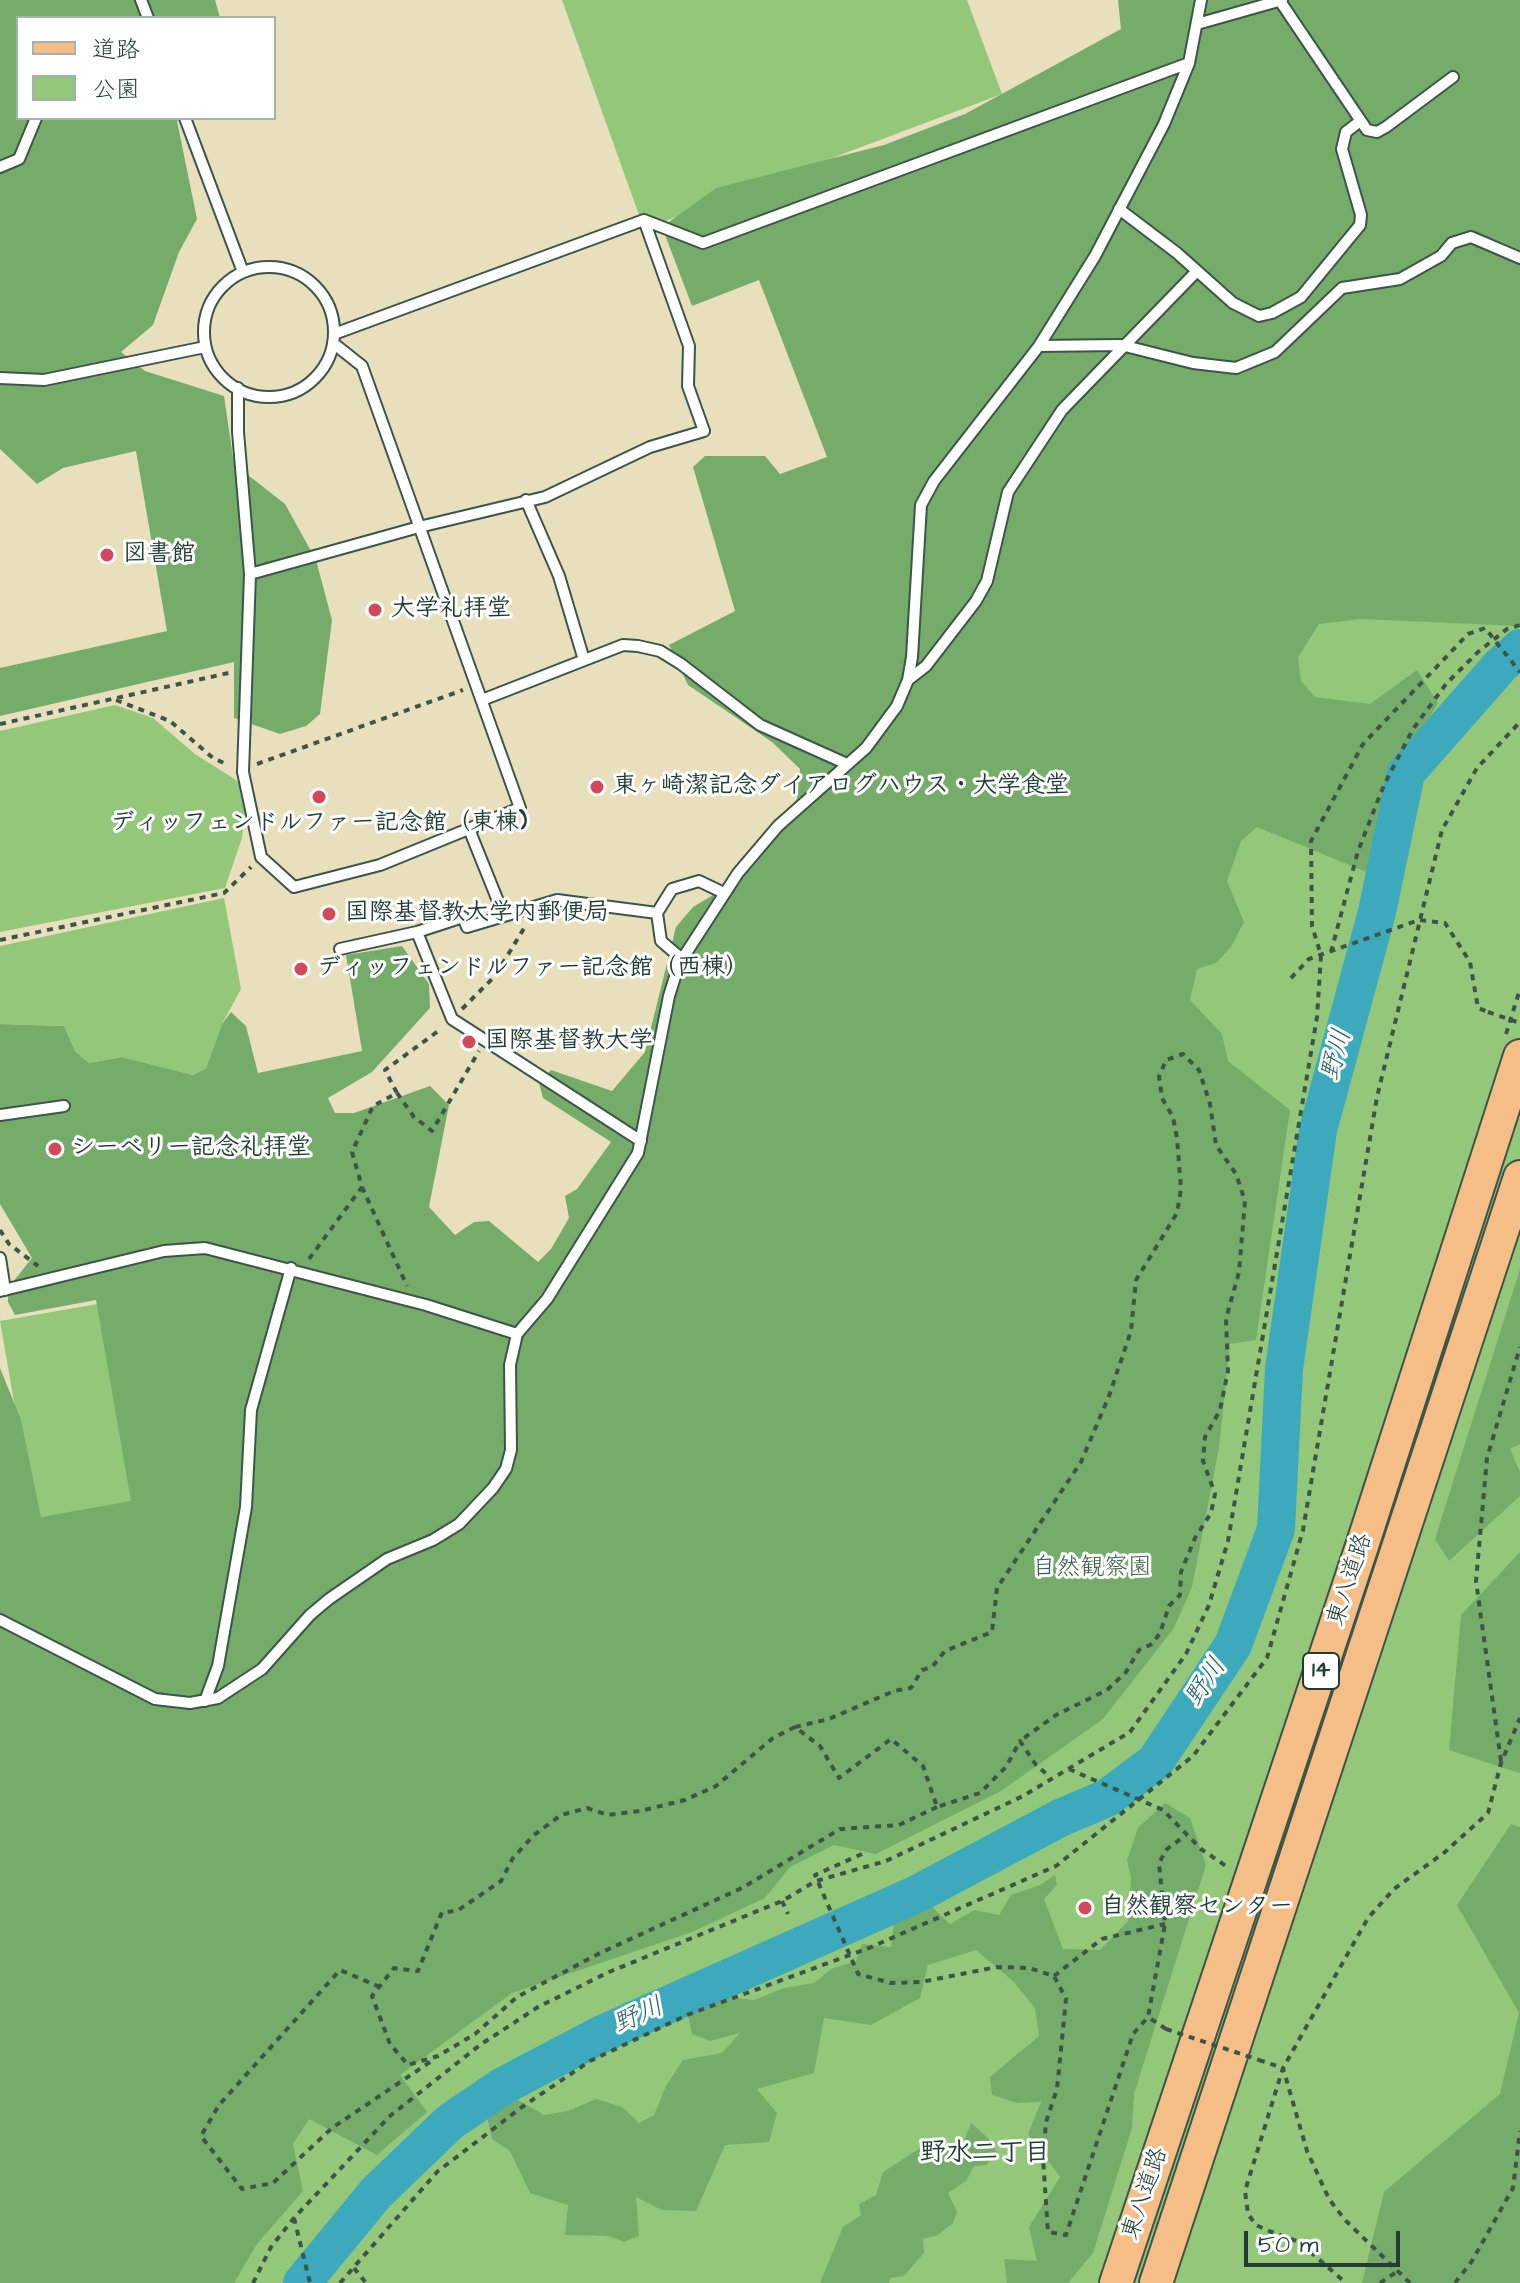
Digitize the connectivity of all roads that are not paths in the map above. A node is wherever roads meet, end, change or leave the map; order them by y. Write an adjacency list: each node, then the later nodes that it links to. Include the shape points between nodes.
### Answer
1 (1201, 0): 3 (lane)
2 (1281, 0): 3 (lane); 8 (lane)
3 (1197, 24): 4 (lane)
4 (1189, 63): 10 (lane); 11 (lane, via 703,243)
5 (1453, 77): 8 (lane, via 1377,132)
6 (35, 120): 9 (lane, via 19,159)
7 (186, 120): 14 (lane)
8 (1359, 122): 13 (lane, via 1346,132 1342,149 1360,225 1301,297 1259,316 1233,303)
9 (0, 167)
10 (1119, 209): 13 (lane); 17 (lane)
11 (644, 220): 15 (lane); 21 (lane, via 689,346 688,386 704,431 650,447 545,497)
12 (1520, 258): 16 (lane, via 1471,237 1452,243 1441,256 1400,279 1342,288 1275,352 1236,368)
13 (1197, 271): 16 (lane)
14 (243, 272): 15 (lane, via 286,269 307,279 327,302); 18 (lane, via 216,293 208,308)
15 (334, 339): 20 (lane, via 321,372 303,388 264,398); 22 (lane, via 362,366)
16 (1121, 345): 17 (lane); 25 (lane, via 1062,410 1020,470 1008,492 987,581 926,666)
17 (1039, 346): 25 (lane, via 921,505)
18 (205, 347): 19 (lane, via 44,380); 20 (lane, via 222,377)
19 (0, 378)
20 (238, 388): 23 (lane)
21 (526, 500): 22 (lane); 24 (lane, via 559,576)
22 (419, 527): 23 (lane); 26 (lane)
23 (250, 574): 28 (lane, via 243,770 261,857 294,887 380,865)
24 (584, 660): 26 (lane); 27 (lane, via 623,645 660,651 760,725)
25 (908, 680): 27 (lane, via 897,706)
26 (482, 700): 28 (lane, via 520,808)
27 (847, 764): 29 (lane, via 778,826)
28 (469, 829): 31 (lane)
29 (724, 893): 30 (lane, via 699,881 672,889); 34 (lane)
30 (657, 913): 31 (lane, via 557,900); 34 (lane, via 661,941)
31 (504, 916): 32 (lane, via 467,927 463,917)
32 (417, 932): 33 (lane); 38 (lane, via 452,1019)
33 (340, 949)
34 (682, 959): 38 (lane, via 669,996)
35 (1520, 1056): 46 (main road, 東八道路 / 14)
36 (64, 1106): 37 (lane)
37 (0, 1115)
38 (641, 1141): 43 (lane, via 627,1175 547,1299)
39 (1520, 1177): 47 (main road, 東八道路 / 14)
40 (0, 1258): 42 (lane)
41 (296, 1270): 42 (lane, via 205,1248 164,1251); 43 (lane); 45 (lane, via 251,1410 246,1507 218,1666)
42 (3, 1290)
43 (517, 1334): 45 (lane, via 510,1365 511,1450 493,1488 459,1524 387,1559 310,1615 262,1669)
44 (0, 1620): 45 (lane, via 155,1699)
45 (205, 1701)
46 (1116, 2283)
47 (1156, 2283)

